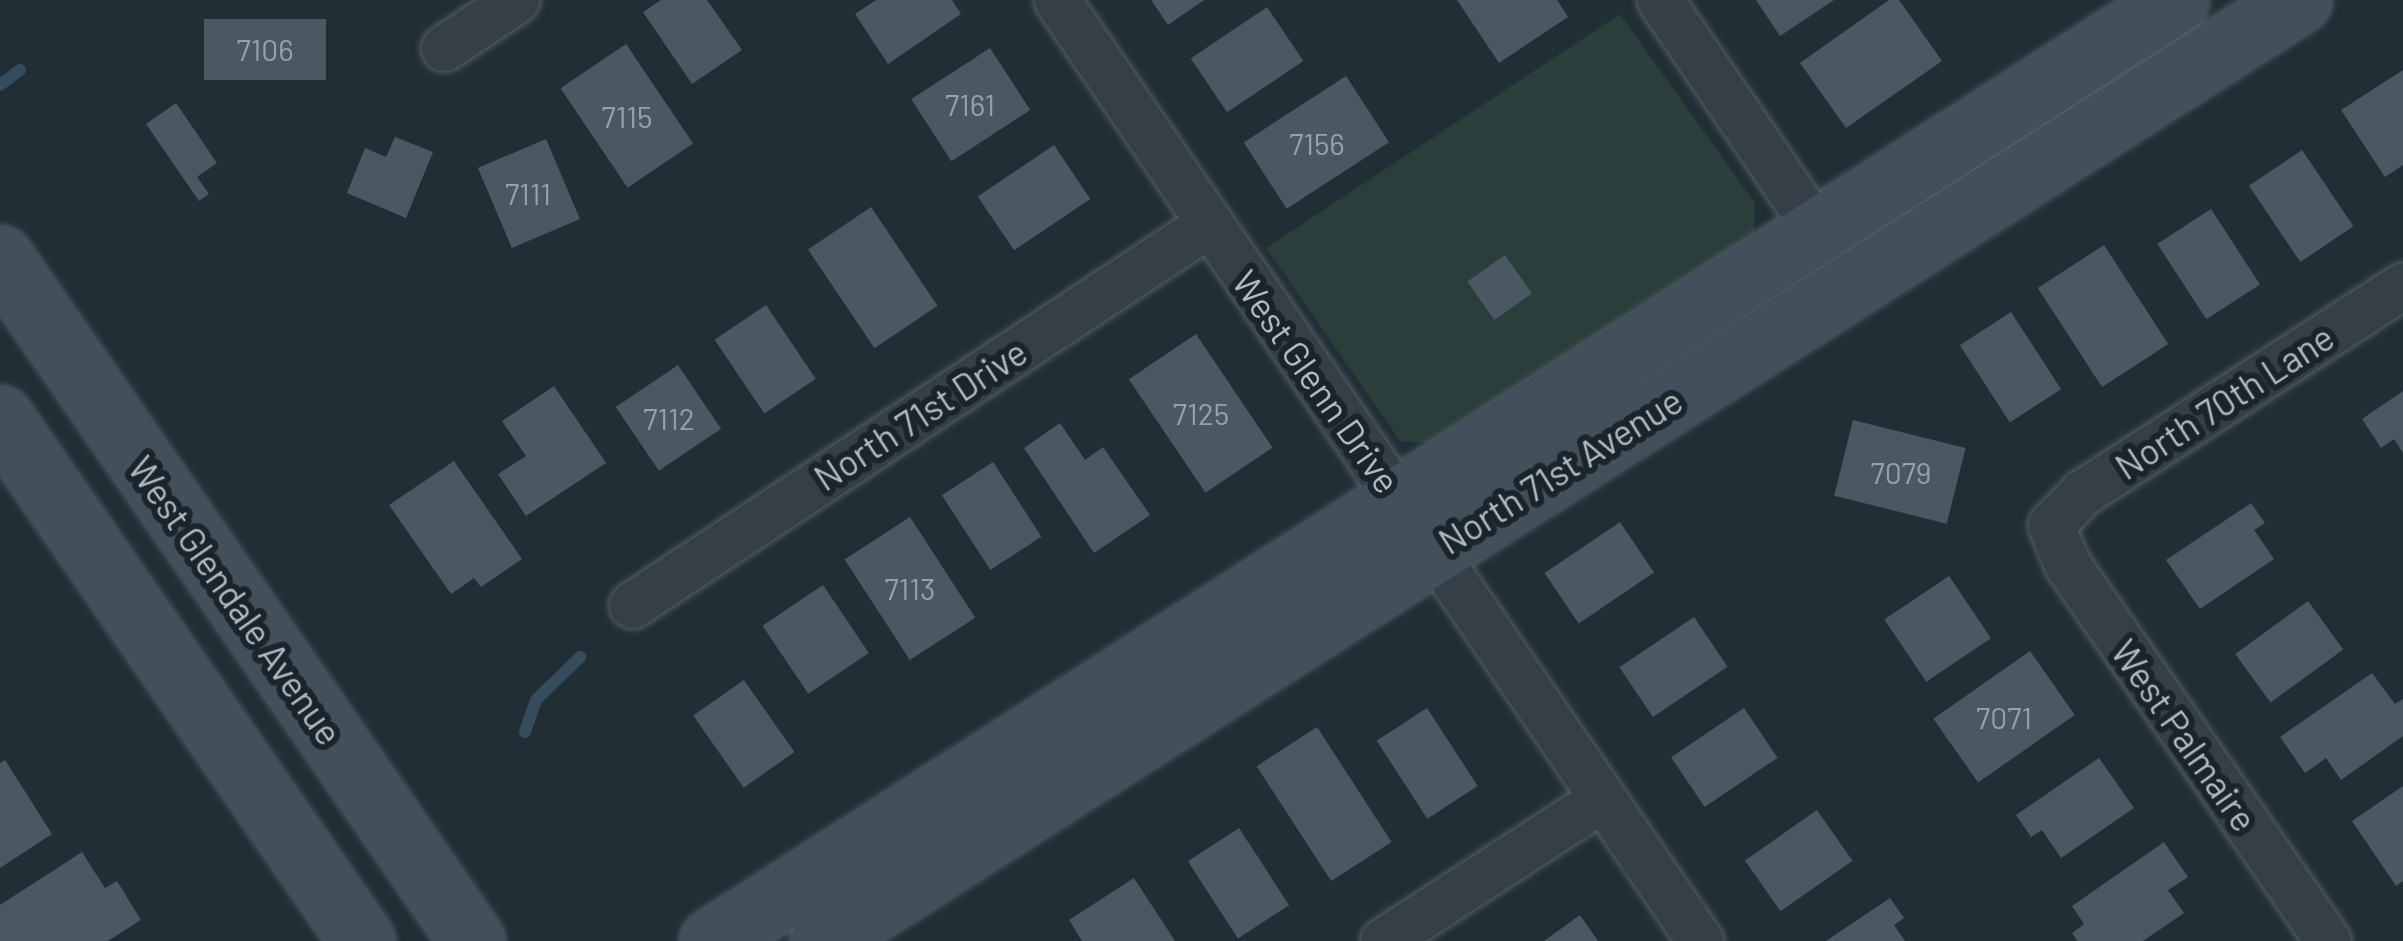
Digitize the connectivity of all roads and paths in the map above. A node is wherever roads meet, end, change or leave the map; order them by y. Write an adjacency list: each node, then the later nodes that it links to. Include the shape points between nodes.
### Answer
1 (516, 0): 6 (street)
2 (1057, 0): 7 (street, West Glenn Drive)
3 (1660, 0): 8 (street)
4 (2176, 0): 8 (street, North 71st Avenue)
5 (2299, 0): 12 (street, North 71st Avenue)
6 (444, 48)
7 (1209, 224): 12 (street, West Glenn Drive); 14 (street, North 71st Drive)
8 (1816, 229): 12 (street, North 71st Avenue)
9 (0, 258): 17 (street, West Glendale Avenue)
10 (2403, 286): 13 (street, North 70th Lane, via 2082,493)
11 (0, 418): 16 (street)
12 (1417, 525): 15 (street, West Glenn Drive); 18 (street, North 71st Avenue); 19 (street, North 71st Avenue)
13 (2051, 525): 22 (street, West Palmaire, via 2067,564)
14 (632, 604)
15 (1603, 798): 20 (street); 21 (street, West Glenn Drive)
16 (362, 941)
17 (472, 941)
18 (712, 941)
19 (822, 941)
20 (1383, 941)
21 (1700, 941)
22 (2328, 941)

